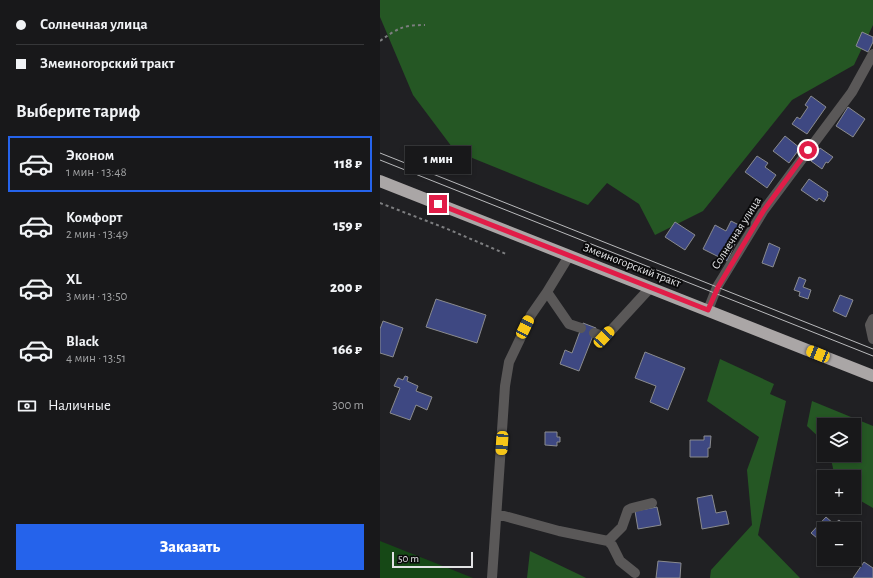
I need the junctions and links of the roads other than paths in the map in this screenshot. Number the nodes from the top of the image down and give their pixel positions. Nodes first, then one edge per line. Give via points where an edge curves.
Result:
1 (873, 54) edge
2 (380, 181) edge
3 (568, 256) junction
4 (650, 288) junction
5 (547, 292) junction
6 (708, 310) junction
7 (873, 319) edge
8 (581, 328) dead end
9 (594, 333) dead end
10 (873, 339) edge
11 (873, 376) edge
12 (652, 503) dead end
13 (497, 514) junction
14 (608, 542) junction
15 (635, 573) dead end
16 (492, 578) edge

1 - 6 street, Солнечная улица via 852,92 764,210 718,287
2 - 3 highway, Змеиногорский тракт
3 - 4 highway, Змеиногорский тракт
3 - 5 street
4 - 6 highway, Змеиногорский тракт
4 - 9 street via 604,337
5 - 8 street via 569,324
5 - 13 street via 531,315 509,362 505,386
6 - 11 highway, Змеиногорский тракт
7 - 10 street via 870,325
12 - 14 street via 628,510 622,527
13 - 14 street
13 - 16 street
14 - 15 street via 620,561

